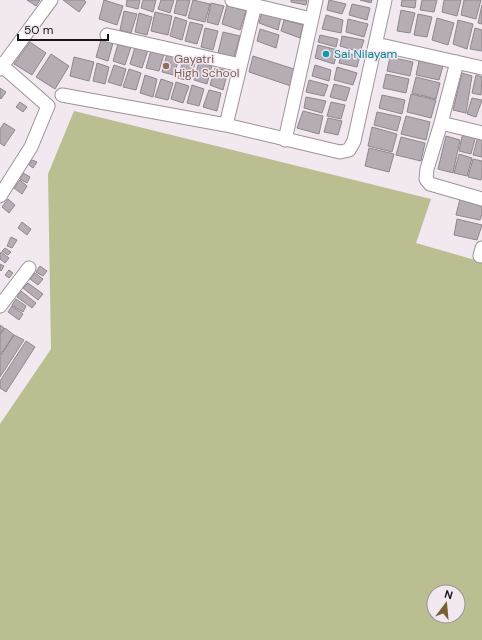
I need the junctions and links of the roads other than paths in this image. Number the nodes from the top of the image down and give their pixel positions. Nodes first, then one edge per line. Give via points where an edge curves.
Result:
1 (51, 0) edge
2 (232, 0) edge
3 (316, 0) edge
4 (385, 0) edge
5 (255, 5) junction
6 (311, 19) junction
7 (107, 35) dead end
8 (376, 44) junction
9 (457, 62) junction
10 (240, 65) junction
11 (1, 66) edge
12 (482, 68) edge
13 (62, 95) dead end
14 (441, 123) junction
15 (226, 125) junction
16 (482, 133) edge
17 (285, 140) junction
18 (0, 196) edge
19 (482, 199) edge
20 (29, 268) dead end
21 (0, 306) edge

1 - 11 street
2 - 5 street
3 - 6 street
4 - 8 street
5 - 6 street
5 - 10 street
6 - 17 street
7 - 10 street
8 - 9 street
8 - 17 street via 354,141 349,150 340,152
9 - 12 street
9 - 14 street
10 - 15 street
11 - 18 street via 48,106 32,147
13 - 15 street
14 - 16 street
14 - 19 street via 426,179 430,184
15 - 17 street
20 - 21 street

